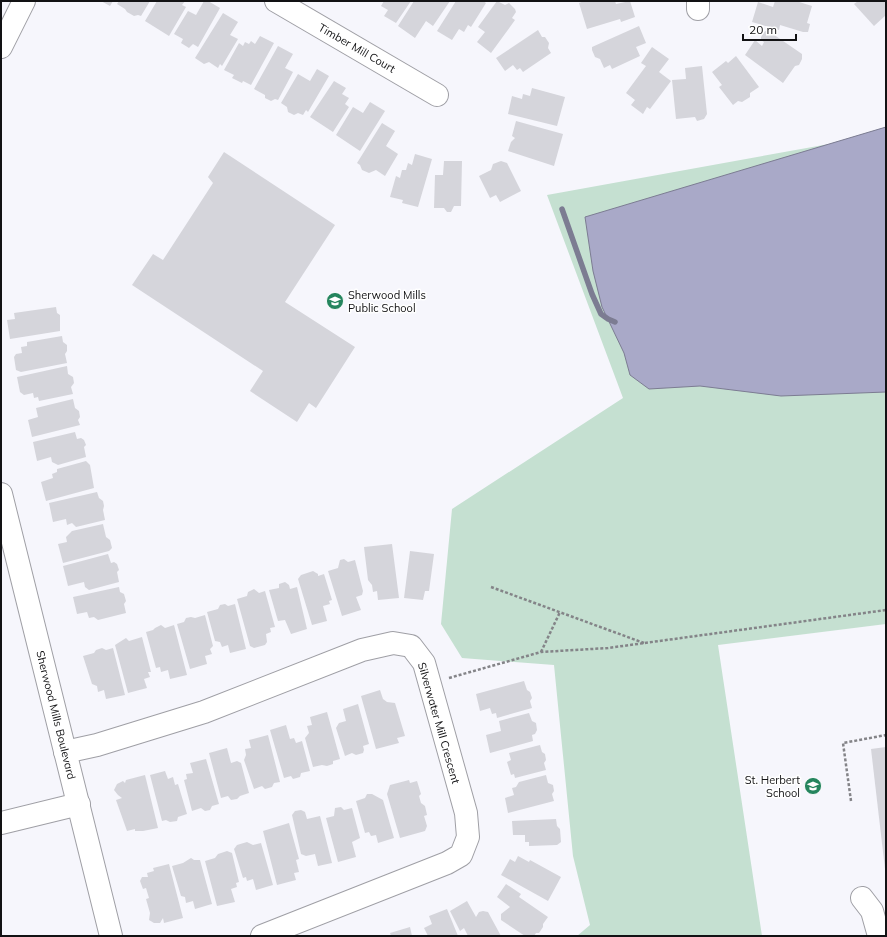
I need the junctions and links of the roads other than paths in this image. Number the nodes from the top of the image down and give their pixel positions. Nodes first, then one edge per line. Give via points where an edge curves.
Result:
1 (24, 1) edge
2 (276, 1) edge
3 (1, 47) edge
4 (437, 96) dead end
5 (1, 494) edge
6 (65, 752) junction
7 (78, 804) junction
8 (1, 823) edge
9 (862, 898) dead end
10 (111, 936) edge
11 (262, 936) edge
12 (879, 936) edge

1 - 3 street
2 - 4 street, Timber Mill Court
5 - 6 street, Sherwood Mills Boulevard
6 - 7 street, Sherwood Mills Boulevard
6 - 11 street, Silverwater Mill Crescent via 97,745 204,712 362,650 393,642 411,646 424,663 466,813 468,837 461,855 447,864
7 - 8 street
7 - 10 street, Sherwood Mills Boulevard
9 - 12 street via 872,911

